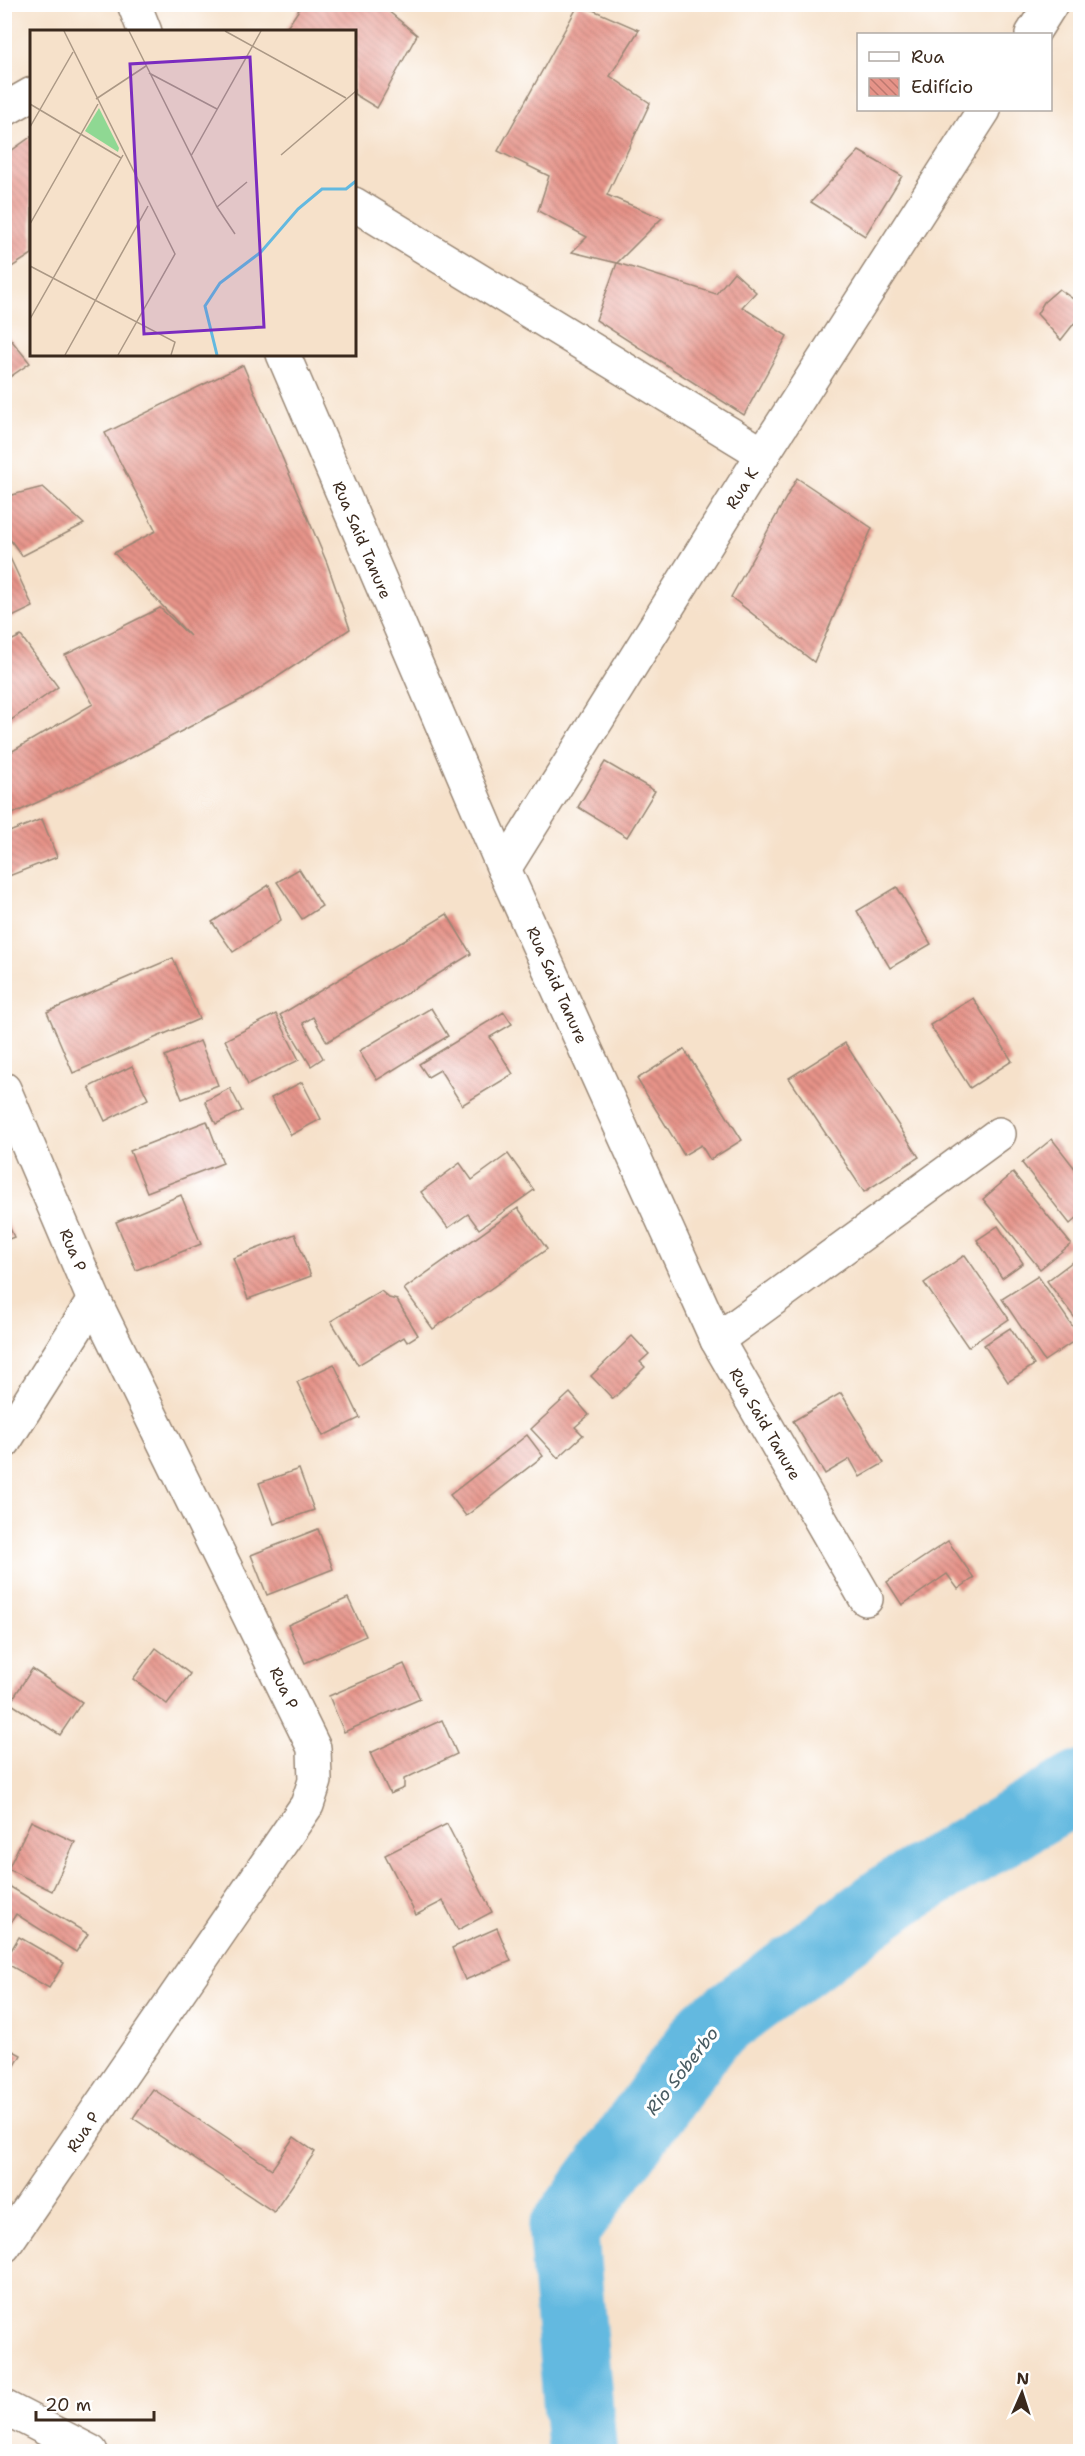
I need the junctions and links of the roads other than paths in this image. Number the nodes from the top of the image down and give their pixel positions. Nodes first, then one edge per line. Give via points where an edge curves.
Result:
1 (1051, 4) edge
2 (1033, 33) edge
3 (30, 95) edge
4 (4, 110) edge
5 (983, 111) edge
6 (356, 205) edge
7 (284, 356) edge
8 (763, 454) junction
9 (504, 869) junction
10 (4, 1089) edge
11 (999, 1134) dead end
12 (94, 1300) junction
13 (717, 1340) junction
14 (4, 1442) edge
15 (866, 1599) dead end
16 (4, 2246) edge
17 (4, 2407) edge
18 (92, 2451) edge

1 - 2 street
3 - 4 street
5 - 8 street, Rua K
6 - 8 street
7 - 9 street, Rua Said Tanure
8 - 9 street, Rua K
9 - 13 street, Rua Said Tanure
10 - 12 street, Rua P
11 - 13 street
12 - 14 street
12 - 16 street, Rua P via 314,1748 315,1781 307,1805
13 - 15 street, Rua Said Tanure
17 - 18 street

